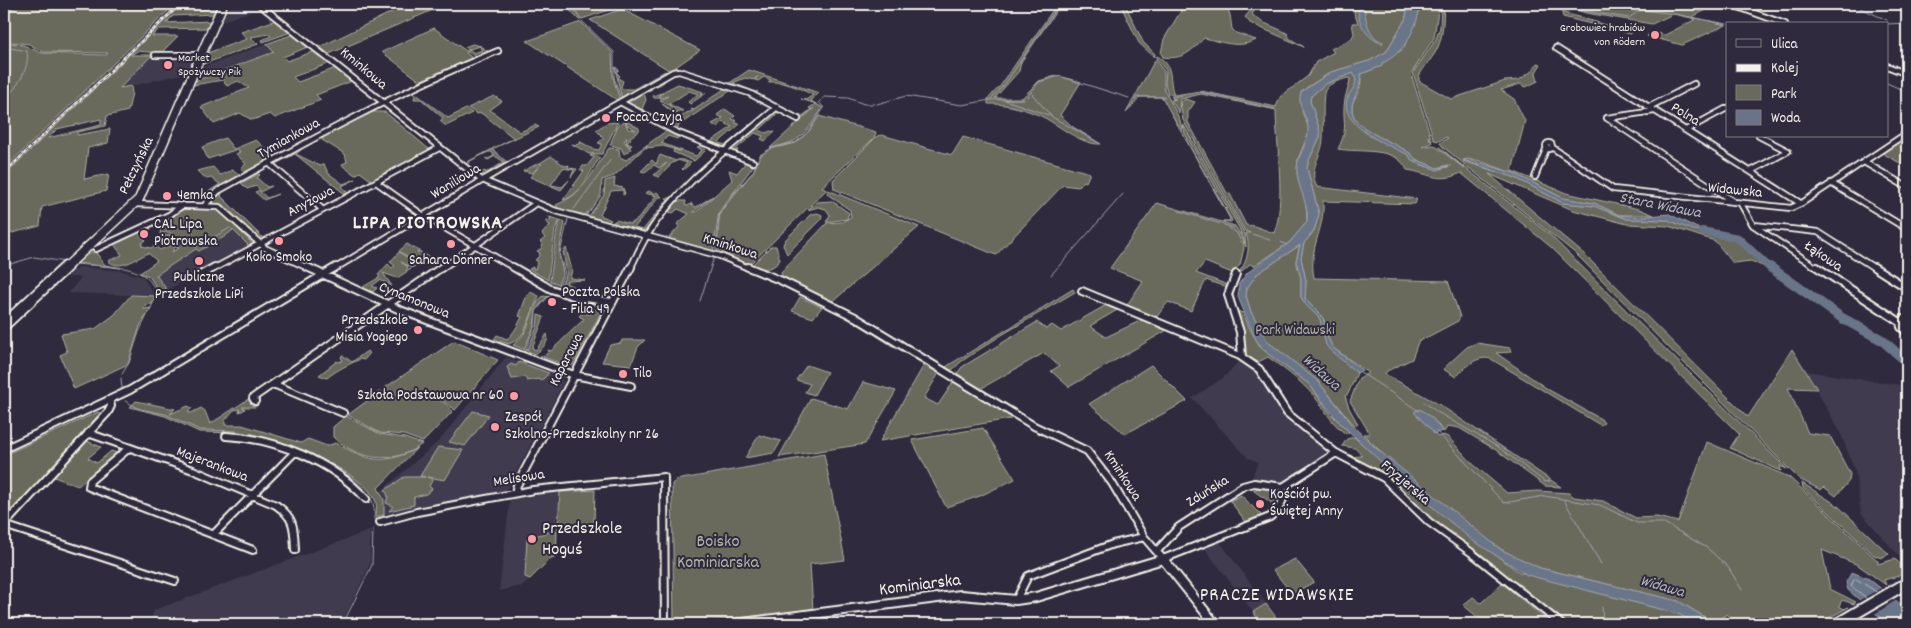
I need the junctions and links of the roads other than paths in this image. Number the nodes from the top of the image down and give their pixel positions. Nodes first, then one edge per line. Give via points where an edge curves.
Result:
1 (223, 4) edge
2 (259, 4) edge
3 (1730, 4) edge
4 (1780, 22) edge
5 (1556, 48) dead end
6 (498, 50) dead end
7 (155, 55) dead end
8 (202, 55) junction
9 (1888, 66) edge
10 (1907, 74) edge
11 (1694, 84) dead end
12 (382, 103) junction
13 (622, 103) junction
14 (778, 107) junction
15 (1652, 109) junction
16 (1726, 109) edge
17 (798, 120) dead end
18 (1686, 130) junction
19 (1907, 133) edge
20 (1763, 138) edge
21 (439, 148) junction
22 (724, 151) junction
23 (753, 162) dead end
24 (1864, 162) junction
25 (272, 165) junction
26 (1751, 172) junction
27 (1535, 177) dead end
28 (482, 180) junction
29 (376, 182) junction
30 (1831, 183) junction
31 (1907, 187) edge
32 (536, 203) junction
33 (1800, 203) junction
34 (135, 204) junction
35 (1738, 204) junction
36 (183, 205) junction
37 (205, 205) junction
38 (323, 210) junction
39 (424, 216) junction
40 (1754, 225) junction
41 (1907, 229) edge
42 (646, 236) junction
43 (260, 245) junction
44 (476, 246) junction
45 (96, 249) dead end
46 (1236, 274) dead end
47 (324, 275) junction
48 (195, 278) dead end
49 (1907, 288) edge
50 (1082, 291) dead end
51 (612, 302) junction
52 (389, 305) junction
53 (1907, 317) edge
54 (1900, 322) junction
55 (4, 325) edge
56 (1907, 333) edge
57 (1242, 356) junction
58 (574, 375) junction
59 (273, 384) junction
60 (631, 386) dead end
61 (110, 401) junction
62 (255, 401) dead end
63 (343, 413) dead end
64 (88, 433) junction
65 (226, 436) dead end
66 (129, 448) junction
67 (4, 449) edge
68 (293, 454) junction
69 (1336, 454) junction
70 (1283, 487) junction
71 (516, 493) junction
72 (253, 494) junction
73 (366, 498) dead end
74 (5, 522) edge
75 (380, 522) dead end
76 (213, 535) junction
77 (1142, 537) junction
78 (253, 550) dead end
79 (294, 550) dead end
80 (1160, 555) junction
81 (175, 581) dead end
82 (1907, 583) edge
83 (1016, 600) junction
84 (1862, 611) joint
85 (665, 624) edge
86 (735, 624) edge
87 (1215, 624) edge
88 (1561, 624) edge
89 (1837, 624) edge

1 - 8 main road, Pełczyńska
2 - 12 street, Kminkowa
3 - 4 street
5 - 15 street, Polna
6 - 12 street, Tymiankowa
7 - 8 street
8 - 34 main road, Pełczyńska
9 - 10 street
11 - 15 street
12 - 21 street, Kminkowa
12 - 25 street, Tymiankowa
13 - 14 street, Waniliowa via 673,72 737,89
13 - 22 street via 668,128
13 - 28 street, Waniliowa
14 - 17 street
14 - 22 street, Kaparowa
15 - 18 street, Polna
15 - 35 street, Łąkowa via 1606,118
16 - 18 street
18 - 26 street, Polna
19 - 24 street, Widawska
20 - 26 street via 1788,151
21 - 28 street, Kminkowa
21 - 29 street, Anyżowa
22 - 23 street
22 - 42 street, Kaparowa via 679,194
24 - 30 street, Widawska
24 - 31 street
25 - 37 street, Tymiankowa via 215,193
25 - 38 street
26 - 33 street, Polna
27 - 35 street, Widawska via 1550,148 1610,189
28 - 32 street, Kminkowa
28 - 39 street, Waniliowa
29 - 38 street, Anyżowa
29 - 39 street
30 - 33 street, Widawska
30 - 41 street
32 - 42 street, Kminkowa
32 - 44 street
33 - 35 street, Widawska via 1783,208
34 - 36 street
34 - 55 main road, Pełczyńska
35 - 40 street, Łąkowa
36 - 37 street
36 - 45 street via 169,215
37 - 43 street, Cynamonowa via 223,209
38 - 43 street, Anyżowa
39 - 44 street
39 - 47 street, Waniliowa
40 - 49 street via 1818,232
40 - 54 street, Łąkowa
42 - 51 street, Kaparowa
42 - 77 street, Kminkowa via 720,256 797,288 855,317 1034,426 1087,451 1112,483
43 - 47 street, Cynamonowa
43 - 48 street, Anyżowa
44 - 51 street via 555,291
44 - 52 street
46 - 57 street via 1228,295 1240,332
47 - 52 street, Cynamonowa
47 - 61 street, Waniliowa
50 - 57 street, Fryzjerska
51 - 58 street, Kaparowa
52 - 58 street, Cynamonowa
52 - 59 street
53 - 54 street
54 - 56 street
57 - 69 street, Fryzjerska via 1259,369 1283,408
58 - 60 street, Cynamonowa
58 - 71 street, Kaparowa via 517,485
59 - 62 street via 254,397
59 - 63 street
61 - 64 street via 110,409
61 - 67 street, Waniliowa
64 - 66 street, Majerankowa
64 - 74 street
65 - 68 street via 266,444
66 - 72 street, Majerankowa
66 - 76 street via 90,481 89,487
68 - 72 street
68 - 73 street via 337,473
69 - 70 street
69 - 88 street, Fryzjerska via 1384,478 1429,522
70 - 80 street, Zduńska via 1254,483 1243,486 1179,527
70 - 80 street via 1285,495 1279,509 1270,517
71 - 75 street, Melisowa
71 - 85 street, Melisowa via 664,477
72 - 76 street
72 - 79 street, Majerankowa via 279,506 289,515
74 - 81 street
76 - 78 street
77 - 80 street, Kminkowa
77 - 83 street via 1113,544 1028,576
80 - 83 street, Kominiarska via 1058,592
80 - 87 street
82 - 84 main road
83 - 86 street, Kominiarska via 961,595
84 - 89 main road

